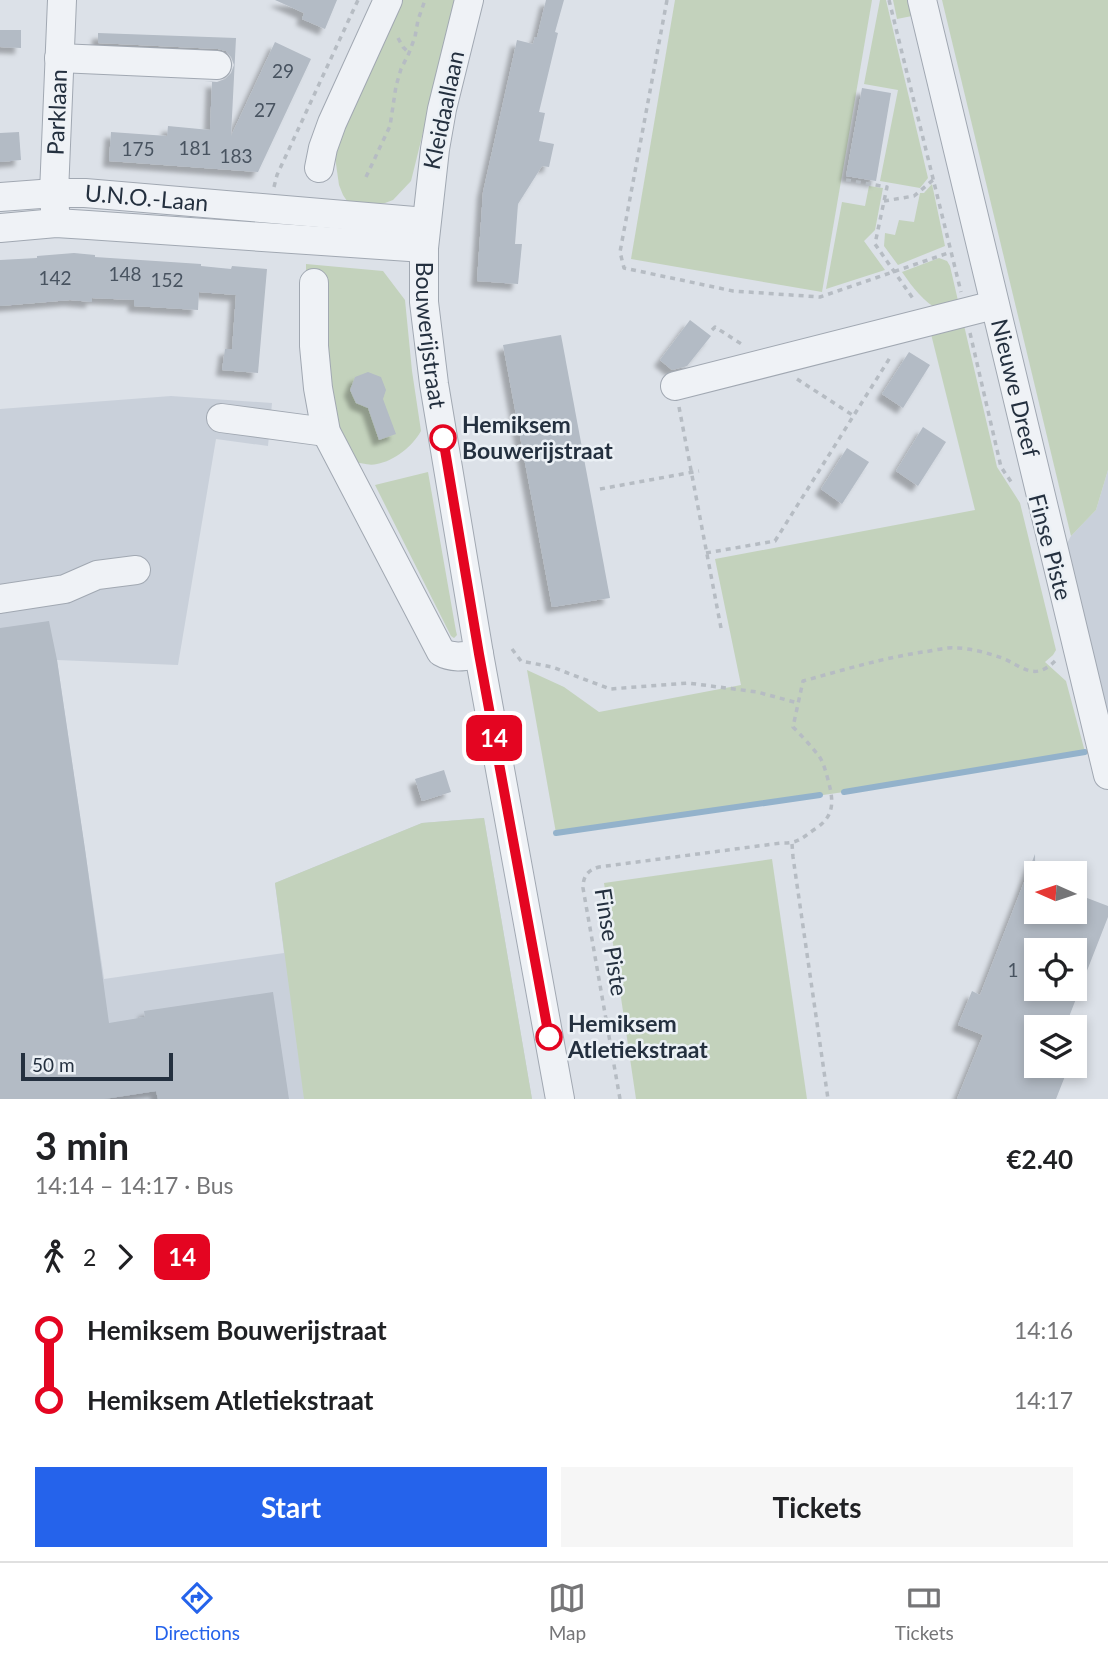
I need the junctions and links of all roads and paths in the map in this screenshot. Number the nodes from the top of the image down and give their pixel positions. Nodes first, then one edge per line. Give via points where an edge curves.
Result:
1 (62, 0) edge
2 (358, 0) edge
3 (388, 0) edge
4 (425, 0) edge
5 (469, 0) edge
6 (667, 0) edge
7 (889, 0) edge
8 (922, 0) edge
9 (59, 58) junction
10 (217, 65) dead end
11 (319, 168) dead end
12 (366, 177) dead end
13 (846, 180) dead end
14 (933, 180) junction
15 (54, 193) junction
16 (0, 197) edge
17 (884, 201) junction
18 (281, 209) junction
19 (56, 223) junction
20 (0, 228) edge
21 (425, 235) junction
22 (290, 239) junction
23 (951, 252) junction
24 (894, 271) junction
25 (314, 283) dead end
26 (994, 305) junction
27 (966, 313) junction
28 (919, 325) junction
29 (675, 386) joint
30 (220, 418) dead end
31 (326, 432) junction
32 (699, 471) dead end
33 (692, 472) junction
34 (1012, 483) dead end
35 (600, 489) dead end
36 (706, 553) junction
37 (136, 570) dead end
38 (0, 598) edge
39 (721, 628) dead end
40 (512, 649) dead end
41 (479, 654) junction
42 (1058, 656) dead end
43 (798, 704) junction
44 (1108, 775) edge
45 (792, 844) junction
46 (561, 1099) edge
47 (620, 1099) edge
48 (828, 1099) edge

1 - 9 street, Parklaan
2 - 18 path via 277,175
3 - 11 street via 332,123
4 - 12 path via 396,86 390,126
5 - 21 street, Kleidaallaan via 442,109
6 - 24 path via 620,252 624,268 733,291 820,297
7 - 14 path, Finse Piste
8 - 26 street, Nieuwe Dreef
9 - 10 street
9 - 15 street, Parklaan
13 - 17 path via 887,187
14 - 17 path via 914,195
14 - 23 path, Finse Piste
15 - 16 street, U.N.O.-Laan
15 - 18 street, U.N.O.-Laan
15 - 19 street, Parklaan
17 - 24 path via 875,244
18 - 21 street, U.N.O.-Laan
18 - 22 street
19 - 20 street, U.N.O.-Laan
19 - 22 street, U.N.O.-Laan
21 - 22 street, U.N.O.-Laan
21 - 41 street, Bouwerijstraat via 425,302 434,384
23 - 24 path
23 - 27 path, Finse Piste
24 - 28 path
25 - 31 street via 314,346
26 - 27 street
26 - 44 street, Nieuwe Dreef
27 - 28 street
27 - 34 path, Finse Piste via 1001,467
28 - 29 street
28 - 36 path via 775,541
29 - 33 path
30 - 31 street
31 - 41 street via 441,652 460,657
32 - 33 path
33 - 35 path
33 - 36 path
36 - 39 path
37 - 38 street via 97,575 65,589
40 - 43 path via 521,661 552,667 610,689 688,683 757,692
41 - 46 street, Bouwerijstraat
42 - 43 path via 1037,671 954,648 901,656 803,681
43 - 45 path, Finse Piste via 793,727 819,757 833,795 823,825
45 - 47 path, Finse Piste via 599,867 586,873 583,888
45 - 48 path

